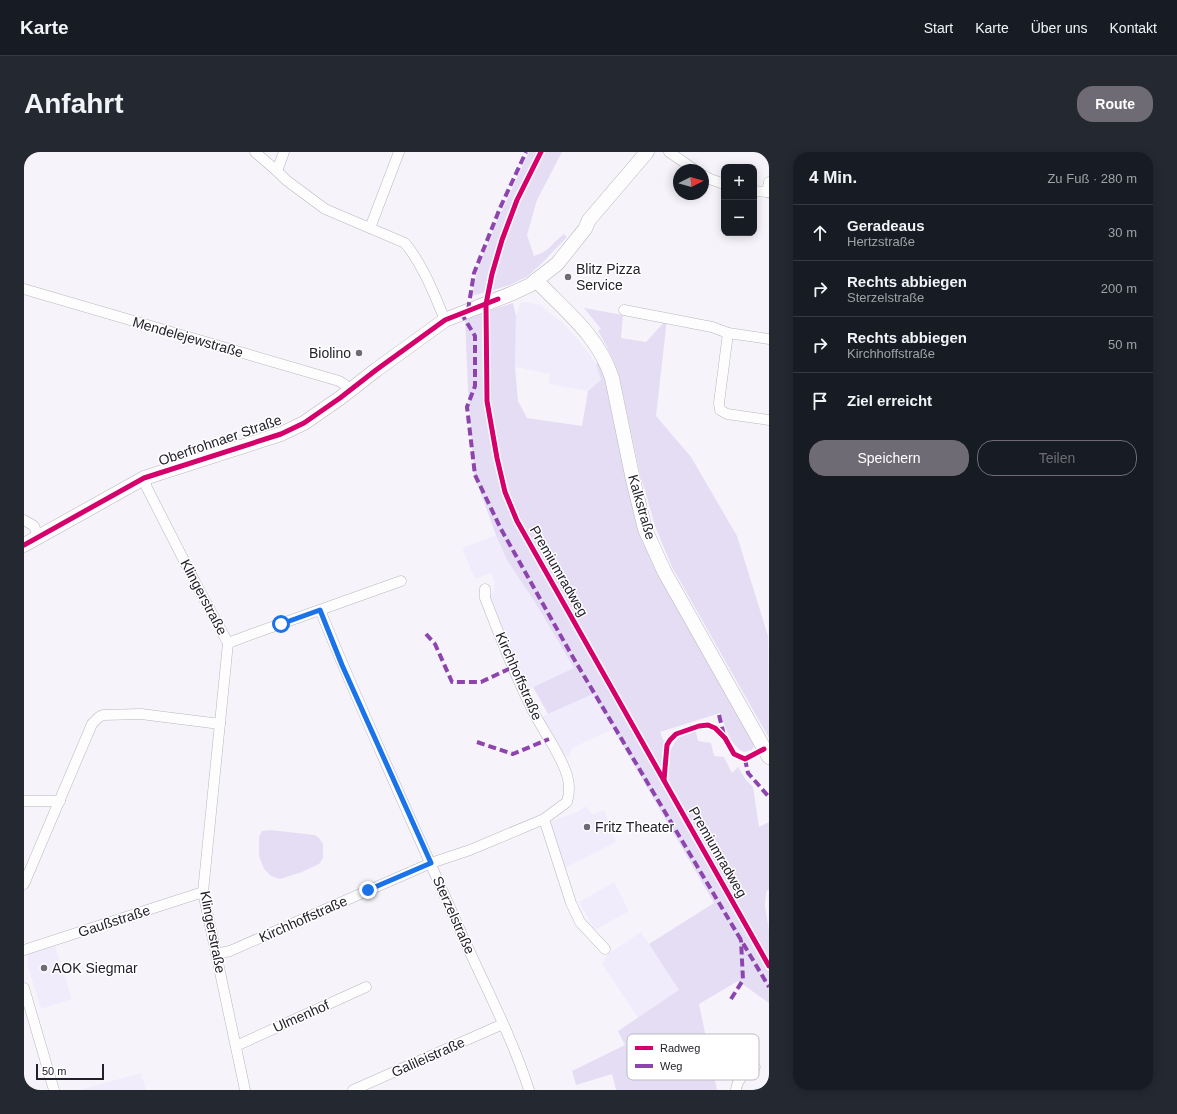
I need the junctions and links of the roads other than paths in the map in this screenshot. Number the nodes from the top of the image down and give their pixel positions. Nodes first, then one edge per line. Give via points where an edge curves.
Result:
1 (255, 152) edge
2 (284, 152) edge
3 (400, 152) edge
4 (647, 152) edge
5 (669, 152) edge
6 (686, 164) edge
7 (277, 171) junction
8 (709, 178) edge
9 (721, 183) edge
10 (768, 189) edge
11 (757, 191) edge
12 (370, 228) junction
13 (536, 280) junction
14 (24, 289) edge
15 (624, 310) dead end
16 (446, 320) junction
17 (728, 333) junction
18 (769, 339) edge
19 (350, 390) junction
20 (769, 420) edge
21 (144, 478) junction
22 (24, 520) edge
23 (38, 536) junction
24 (24, 545) edge
25 (401, 581) dead end
26 (485, 589) dead end
27 (320, 610) junction
28 (228, 643) junction
29 (220, 724) junction
30 (769, 757) edge
31 (24, 801) edge
32 (60, 801) junction
33 (544, 819) junction
34 (431, 863) junction
35 (24, 884) edge
36 (203, 892) junction
37 (605, 949) dead end
38 (24, 950) edge
39 (216, 954) junction
40 (366, 987) dead end
41 (24, 988) edge
42 (503, 1024) junction
43 (236, 1046) junction
44 (739, 1080) edge
45 (372, 1086) edge
46 (54, 1090) edge
47 (245, 1090) edge
48 (353, 1090) edge
49 (528, 1090) edge
50 (736, 1090) edge

1 - 7 street
2 - 7 street
3 - 12 street
4 - 13 main road, Oberfrohnaer Straße via 589,220 585,229 557,264
5 - 6 street
7 - 12 street via 325,209
8 - 9 street
10 - 11 street
12 - 16 street via 405,243 428,280
13 - 16 main road, Oberfrohnaer Straße via 513,293
13 - 30 main road, Kalkstraße via 582,327 598,347 608,366 645,529 664,571
14 - 19 street, Mendelejewstraße via 339,381
15 - 17 street via 712,327
16 - 19 main road, Oberfrohnaer Straße
17 - 18 street
17 - 20 street via 718,403 720,410 727,414
19 - 21 main road, Oberfrohnaer Straße via 304,423 281,434
21 - 23 main road, Oberfrohnaer Straße
21 - 28 street, Klingerstraße via 192,578
22 - 23 street via 34,526
23 - 24 main road, Oberfrohnaer Straße
25 - 27 street
26 - 33 street, Kirchhoffstraße via 485,598 530,706 567,775 570,791 567,802
27 - 28 street
27 - 34 street, Sterzelstraße
28 - 29 street, Klingerstraße
29 - 32 street via 141,714 103,715 92,724
29 - 36 street, Klingerstraße
31 - 32 street
32 - 35 street
33 - 34 street, Kirchhoffstraße via 470,850
33 - 37 street via 580,922
34 - 39 street, Kirchhoffstraße via 230,951
34 - 42 street, Sterzelstraße
36 - 38 street, Gaußstraße
36 - 39 street, Klingerstraße
39 - 43 street, Klingerstraße
40 - 43 street, Ulmenhof
41 - 46 street
42 - 45 street, Galileistraße
42 - 49 street, Sterzelstraße
43 - 47 street, Klingerstraße
44 - 50 street
45 - 48 street, Galileistraße

